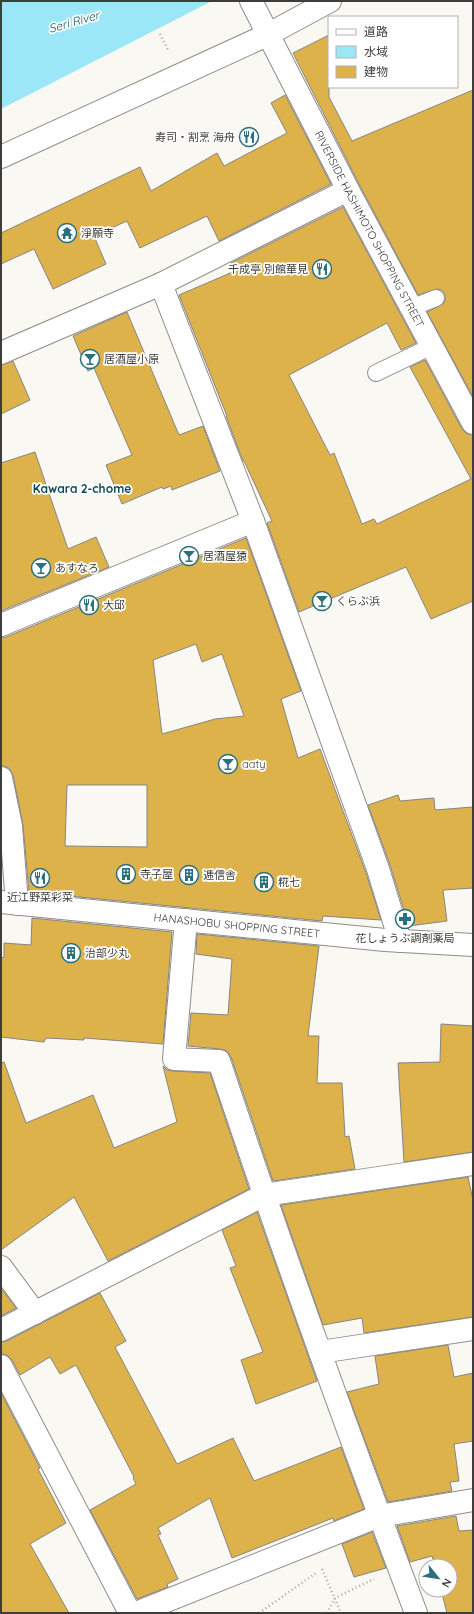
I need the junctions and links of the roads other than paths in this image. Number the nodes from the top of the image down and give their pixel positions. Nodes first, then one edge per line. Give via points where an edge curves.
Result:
1 (330, 1) edge
2 (253, 4) edge
3 (267, 35) junction
4 (1, 157) edge
5 (348, 190) junction
6 (161, 284) junction
7 (436, 298) dead end
8 (411, 308) junction
9 (432, 346) junction
10 (1, 353) edge
11 (376, 373) dead end
12 (473, 423) edge
13 (253, 521) junction
14 (1, 625) edge
15 (1, 778) edge
16 (9, 903) edge
17 (186, 920) junction
18 (389, 945) junction
19 (473, 945) edge
20 (473, 1164) edge
21 (264, 1195) junction
22 (1, 1267) edge
23 (34, 1313) junction
24 (473, 1329) edge
25 (1, 1330) edge
26 (320, 1352) junction
27 (1, 1366) edge
28 (473, 1500) edge
29 (379, 1516) junction
30 (130, 1613) edge
31 (136, 1613) edge
32 (416, 1613) edge

1 - 3 street
2 - 3 street, RIVERSIDE HASHIMOTO SHOPPING STREET
3 - 4 street
3 - 5 street, RIVERSIDE HASHIMOTO SHOPPING STREET
5 - 6 street
5 - 8 street, RIVERSIDE HASHIMOTO SHOPPING STREET
6 - 10 street
6 - 13 street via 198,391 235,486
7 - 8 lane
8 - 9 street, RIVERSIDE HASHIMOTO SHOPPING STREET
9 - 11 lane
9 - 12 street, RIVERSIDE HASHIMOTO SHOPPING STREET
13 - 14 street
13 - 18 street via 378,869
15 - 16 street via 11,826
16 - 17 street, HANASHOBU SHOPPING STREET
17 - 18 street, HANASHOBU SHOPPING STREET via 335,942
17 - 21 street via 174,1059 219,1061
18 - 19 street, HANASHOBU SHOPPING STREET
20 - 21 street via 386,1173
21 - 23 street
21 - 26 street
22 - 23 street
23 - 25 street
24 - 26 street
26 - 29 street
27 - 30 street
28 - 29 street
29 - 31 street
29 - 32 street

